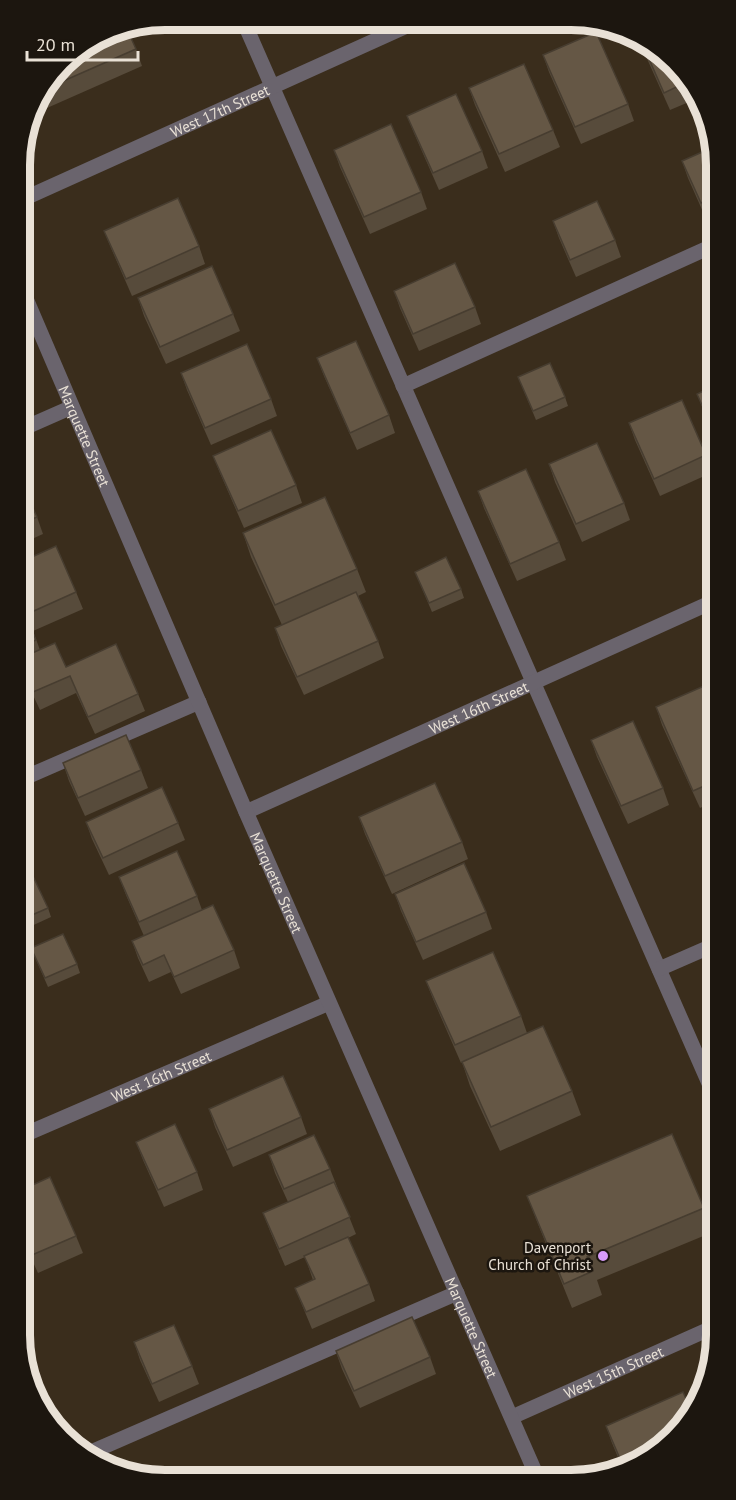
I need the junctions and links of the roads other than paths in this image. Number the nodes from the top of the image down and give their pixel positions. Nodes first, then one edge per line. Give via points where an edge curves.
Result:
1 (247, 30) edge
2 (398, 30) edge
3 (272, 87) junction
4 (30, 196) edge
5 (706, 249) edge
6 (30, 308) edge
7 (403, 386) junction
8 (72, 407) junction
9 (30, 425) edge
10 (706, 605) edge
11 (533, 683) junction
12 (199, 702) junction
13 (30, 775) edge
14 (246, 812) junction
15 (706, 948) edge
16 (659, 969) junction
17 (329, 1003) junction
18 (706, 1076) edge
19 (30, 1132) edge
20 (457, 1293) junction
21 (706, 1330) edge
22 (512, 1417) junction
23 (96, 1451) edge
24 (535, 1470) edge

1 - 3 street
2 - 3 street, West 17th Street
3 - 4 street, West 17th Street
3 - 7 street
5 - 7 street
6 - 8 street, Marquette Street
7 - 11 street
8 - 9 street
8 - 12 street, Marquette Street
10 - 11 street, West 16th Street
11 - 14 street, West 16th Street
11 - 16 street
12 - 13 street
12 - 14 street, Marquette Street
14 - 17 street, Marquette Street
15 - 16 street
16 - 18 street
17 - 19 street, West 16th Street
17 - 20 street, Marquette Street
20 - 22 street, Marquette Street
20 - 23 street
21 - 22 street, West 15th Street
22 - 24 street, Marquette Street

